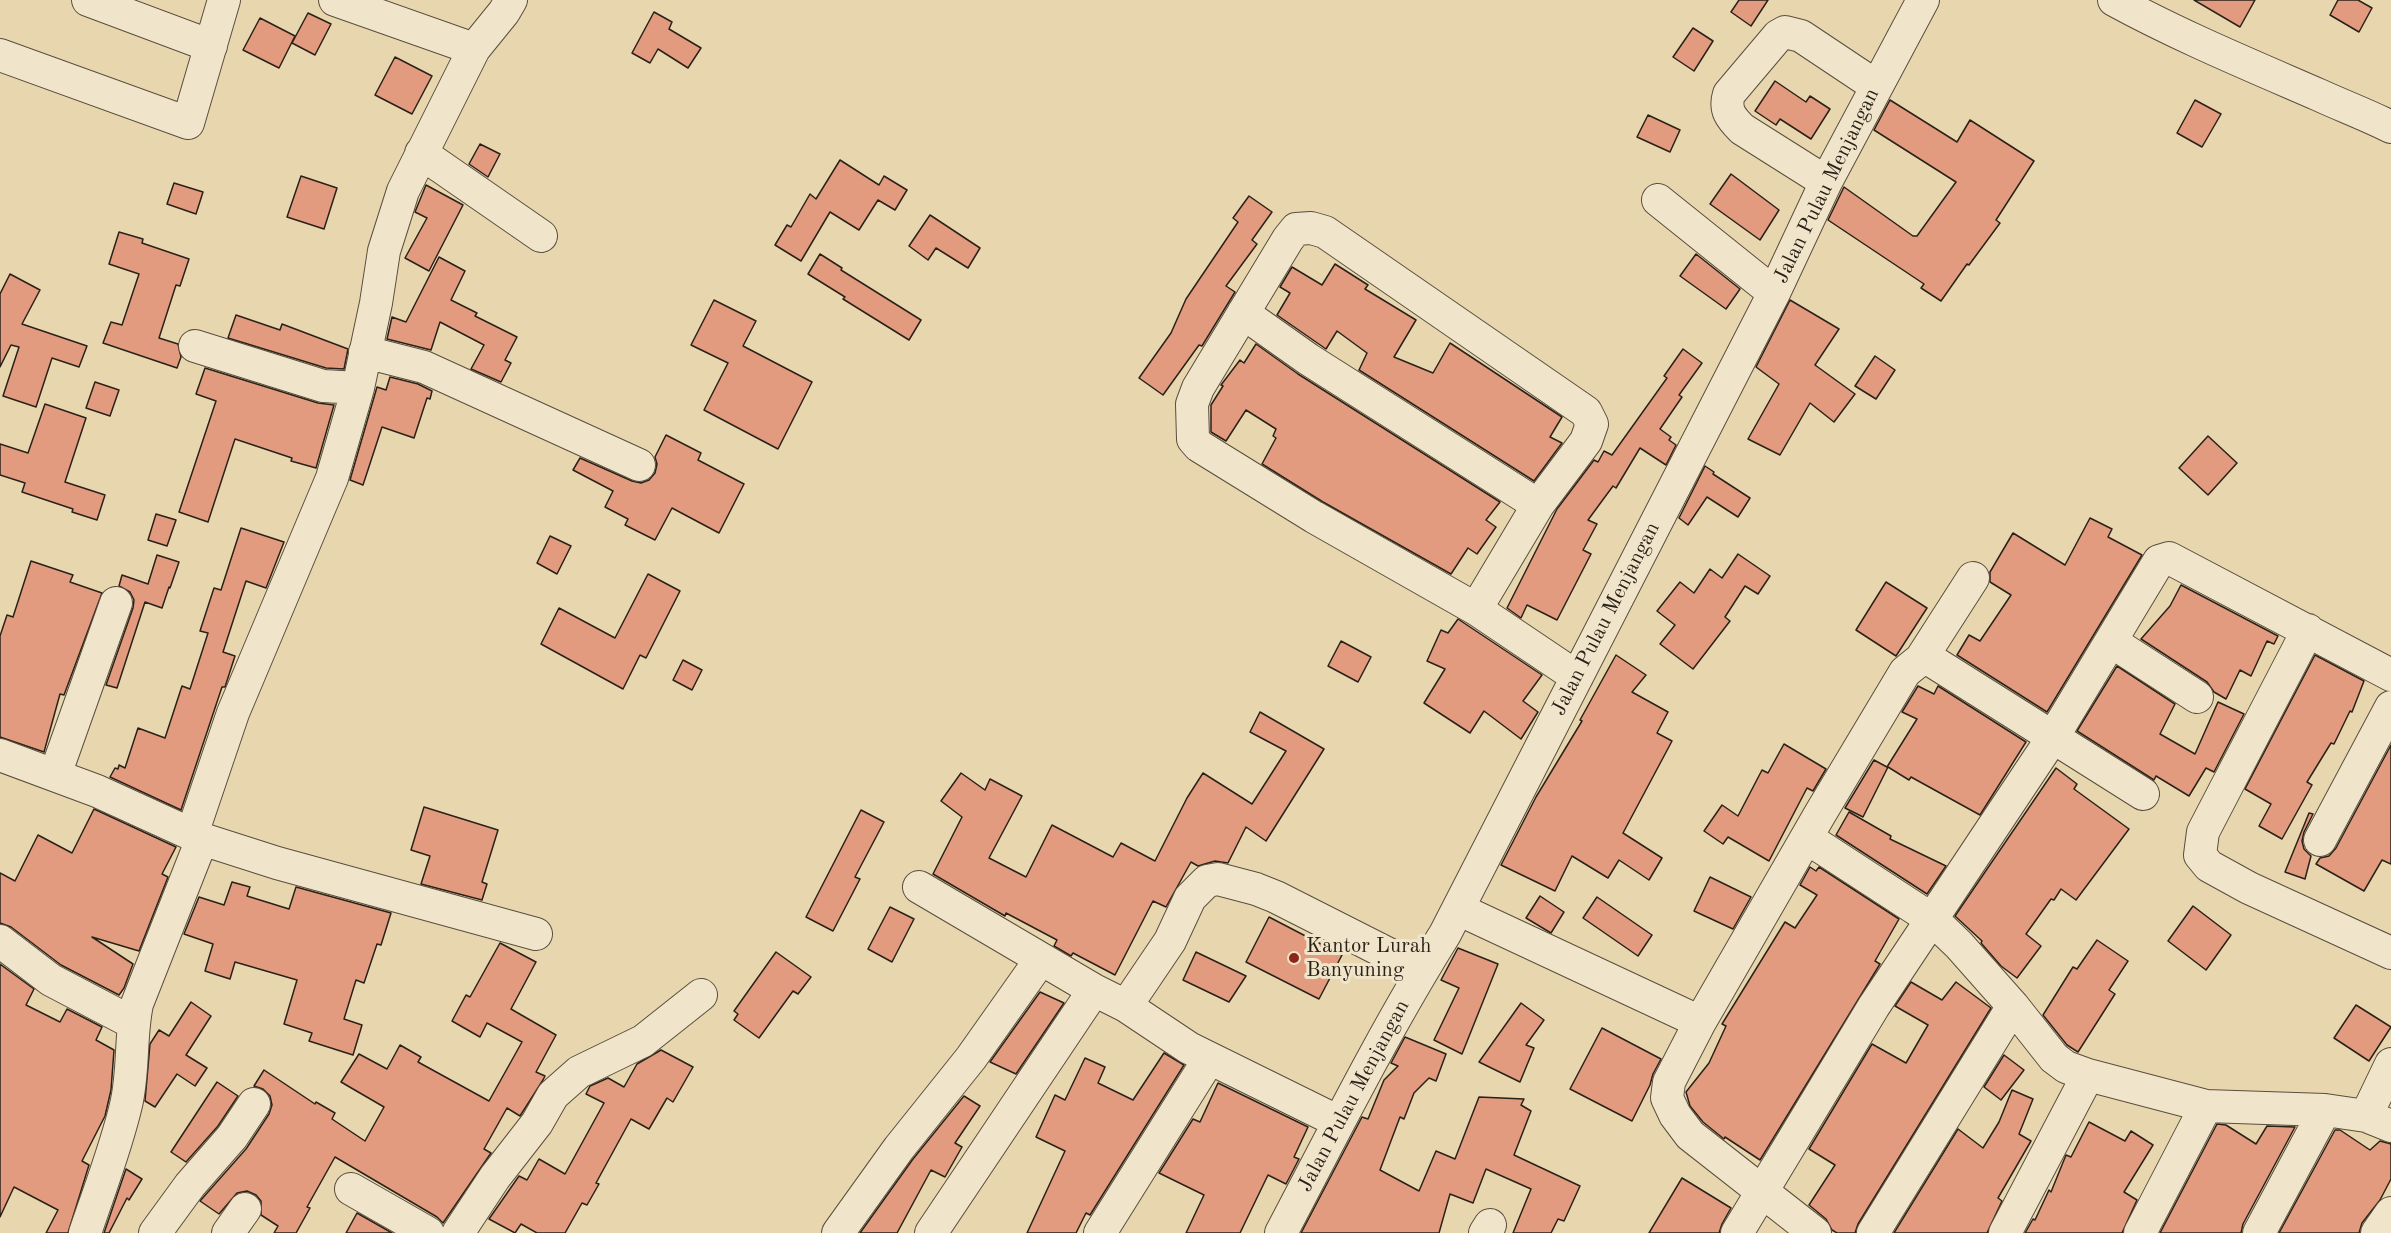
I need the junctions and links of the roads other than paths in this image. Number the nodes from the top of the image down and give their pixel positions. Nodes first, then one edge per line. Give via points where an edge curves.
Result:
1 (88, 0) edge
2 (224, 0) edge
3 (335, 0) edge
4 (511, 0) edge
5 (1923, 0) edge
6 (2114, 0) edge
7 (211, 46) junction
8 (474, 50) junction
9 (0, 55) edge
10 (1876, 86) junction
11 (2391, 127) edge
12 (421, 153) junction
13 (1826, 182) junction
14 (1658, 200) dead end
15 (541, 236) dead end
16 (1774, 293) junction
17 (1243, 313) junction
18 (195, 346) dead end
19 (364, 352) junction
20 (358, 387) junction
21 (639, 465) dead end
22 (1538, 505) junction
23 (1973, 578) dead end
24 (116, 603) dead end
25 (1476, 609) junction
26 (2308, 630) junction
27 (2112, 642) junction
28 (1920, 659) junction
29 (2391, 675) edge
30 (1577, 677) junction
31 (2197, 697) dead end
32 (2391, 707) edge
33 (2053, 737) junction
34 (0, 754) edge
35 (55, 775) junction
36 (2143, 794) dead end
37 (197, 836) junction
38 (1807, 838) junction
39 (2320, 840) dead end
40 (919, 887) dead end
41 (1458, 909) junction
42 (1933, 920) junction
43 (536, 934) dead end
44 (0, 941) edge
45 (2391, 953) edge
46 (1041, 959) junction
47 (1422, 971) junction
48 (1094, 990) junction
49 (701, 995) dead end
50 (1126, 1006) junction
51 (2013, 1006) junction
52 (1700, 1022) junction
53 (133, 1023) junction
54 (1209, 1059) junction
55 (2391, 1064) edge
56 (2088, 1075) junction
57 (254, 1104) dead end
58 (2206, 1106) junction
59 (2325, 1110) junction
60 (2379, 1121) edge
61 (1339, 1122) junction
62 (351, 1189) dead end
63 (1762, 1191) junction
64 (2391, 1213) edge
65 (86, 1233) edge
66 (155, 1233) edge
67 (428, 1233) edge
68 (458, 1233) edge
69 (838, 1233) edge
70 (931, 1233) edge
71 (1100, 1233) edge
72 (1281, 1233) edge
73 (1737, 1233) edge
74 (1815, 1233) edge
75 (1873, 1233) edge
76 (2005, 1233) edge
77 (2140, 1233) edge
78 (2259, 1233) edge
79 (2377, 1233) edge

1 - 7 street
2 - 7 street
3 - 8 street
4 - 8 street
5 - 10 street, Jalan Pulau Menjangan
6 - 11 street via 2164,27
7 - 9 street via 188,123
8 - 12 street
10 - 13 street, Jalan Pulau Menjangan
10 - 13 street via 1801,36 1785,32 1729,94 1728,112 1737,124
12 - 15 street
12 - 19 street via 403,191 384,251
13 - 16 street, Jalan Pulau Menjangan
14 - 16 street
16 - 30 street, Jalan Pulau Menjangan
17 - 22 street via 1308,359
17 - 22 street via 1296,229 1325,232 1586,412 1592,424 1586,441
17 - 25 street via 1192,404 1193,439 1198,446 1314,518
18 - 20 street via 324,386
19 - 20 street
19 - 21 street via 424,367
20 - 37 street via 332,478 233,713
22 - 25 street
23 - 28 street
24 - 35 street
25 - 30 street
26 - 27 street via 2163,558 2154,567
26 - 29 street
26 - 45 street via 2203,832 2200,855 2209,866 2249,888
27 - 31 street
27 - 33 street
28 - 33 street via 1932,661
28 - 38 street via 1905,672
30 - 41 street, Jalan Pulau Menjangan
32 - 39 street
33 - 36 street
33 - 42 street
34 - 35 street
35 - 37 street
37 - 43 street via 277,863
37 - 53 street
38 - 42 street
38 - 52 street
40 - 46 street
41 - 47 street, Jalan Pulau Menjangan
41 - 52 street
42 - 51 street
42 - 63 street via 1874,1006
44 - 53 street via 51,980
46 - 48 street
46 - 69 street
47 - 50 street via 1276,897 1218,879 1207,881 1190,898 1170,941
47 - 61 street, Jalan Pulau Menjangan
48 - 50 street
48 - 70 street
49 - 68 street via 643,1041 579,1072 554,1095
50 - 54 street
51 - 56 street via 2054,1058
51 - 75 street
52 - 63 street via 1669,1082 1667,1098 1690,1135
53 - 65 street via 126,1105
54 - 61 street
54 - 71 street
55 - 60 street
56 - 58 street
56 - 76 street
57 - 66 street
58 - 59 street
58 - 77 street
59 - 60 street
59 - 78 street
61 - 72 street, Jalan Pulau Menjangan
62 - 67 street
63 - 73 street
63 - 74 street
64 - 79 street

